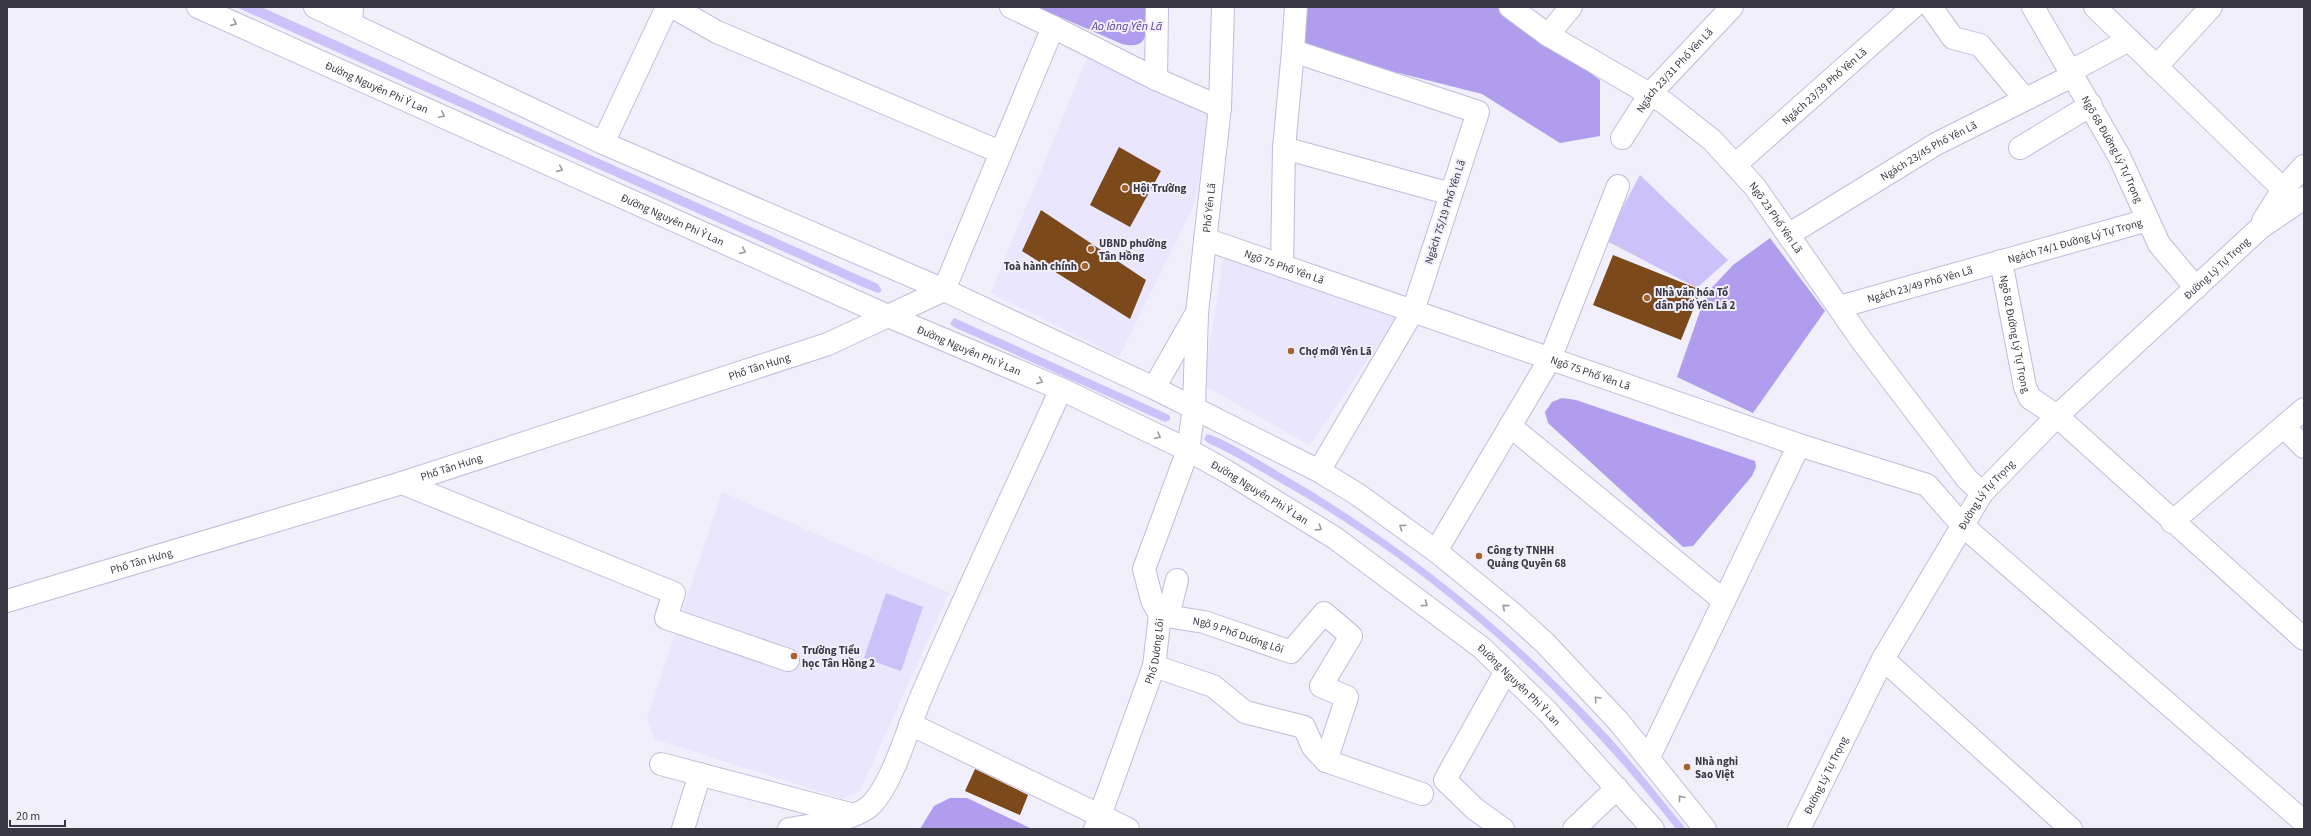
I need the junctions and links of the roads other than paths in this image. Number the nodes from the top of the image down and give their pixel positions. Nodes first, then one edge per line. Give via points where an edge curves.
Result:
1 (198, 7) edge
2 (315, 7) edge
3 (668, 7) edge
4 (673, 7) edge
5 (1011, 7) edge
6 (1157, 7) edge
7 (1223, 7) edge
8 (1296, 7) edge
9 (1510, 7) edge
10 (1571, 7) edge
11 (1732, 7) edge
12 (1913, 7) edge
13 (1931, 7) edge
14 (2033, 7) edge
15 (2096, 7) edge
16 (2211, 7) edge
17 (351, 15) edge
18 (1053, 27) junction
19 (1548, 34) junction
20 (2129, 40) junction
21 (1292, 52) junction
22 (2156, 67) junction
23 (2073, 73) junction
24 (1156, 79) junction
25 (1650, 94) junction
26 (2025, 99) junction
27 (2091, 105) junction
28 (1220, 107) junction
29 (1622, 138) dead end
30 (603, 143) junction
31 (1284, 148) junction
32 (2020, 148) dead end
33 (1000, 152) junction
34 (1735, 165) junction
35 (2304, 166) edge
36 (1618, 186) dead end
37 (2283, 189) junction
38 (1451, 194) junction
39 (2304, 198) edge
40 (2148, 220) junction
41 (2260, 228) junction
42 (1788, 235) junction
43 (1205, 239) junction
44 (2001, 261) junction
45 (1282, 266) junction
46 (2196, 288) junction
47 (944, 290) junction
48 (1839, 307) junction
49 (1413, 312) junction
50 (1197, 313) junction
51 (888, 316) junction
52 (1550, 359) junction
53 (1154, 388) junction
54 (1061, 390) junction
55 (1194, 408) junction
56 (2304, 409) edge
57 (2057, 416) junction
58 (1510, 426) junction
59 (2284, 427) junction
60 (1799, 445) junction
61 (2304, 447) edge
62 (1188, 450) junction
63 (1319, 471) junction
64 (402, 484) junction
65 (1982, 493) junction
66 (2172, 522) junction
67 (1962, 525) junction
68 (1436, 551) junction
69 (1178, 580) dead end
70 (7, 601) edge
71 (1724, 601) junction
72 (1164, 616) junction
73 (2300, 627) edge
74 (1882, 659) junction
75 (788, 660) dead end
76 (1154, 666) junction
77 (1506, 671) junction
78 (910, 724) junction
79 (1649, 757) junction
80 (1326, 761) junction
81 (661, 764) dead end
82 (700, 774) junction
83 (1617, 788) junction
84 (1422, 794) dead end
85 (853, 815) junction
86 (1098, 822) edge
87 (2304, 822) edge
88 (683, 829) edge
89 (789, 829) edge
90 (1128, 829) edge
91 (1503, 829) edge
92 (1574, 829) edge
93 (1653, 829) edge
94 (1705, 829) edge
95 (1799, 829) edge
96 (2071, 829) edge

1 -> 51 street, Đường Nguyên Phi Ỷ Lan
2 - 17 street
3 - 30 street
4 - 33 street via 717,32
5 - 18 street
6 - 24 street
7 - 28 street, Phố Yên Lã
8 - 21 street
9 - 19 street, Ngõ 23 Phố Yên Lã
10 - 19 street
11 - 25 street, Ngách 23/31 Phố Yên Lã
12 - 34 street, Ngách 23/39 Phố Yên Lã
13 - 26 street via 1953,38 1980,45
14 - 23 street, Ngõ 68 Đường Lý Tự Trọng
15 - 20 street
16 - 22 street
17 - 30 street
18 - 24 street
18 - 33 street
19 - 25 street, Ngõ 23 Phố Yên Lã
20 - 22 street
20 - 23 street, Ngách 23/45 Phố Yên Lã
21 - 31 street
21 - 38 street, Ngách 75/19 Phố Yên Lã via 1478,112
22 - 37 street
23 - 26 street, Ngách 23/45 Phố Yên Lã
23 - 27 street, Ngõ 68 Đường Lý Tự Trọng
24 - 28 street
25 - 29 street, Ngách 23/31 Phố Yên Lã
25 - 34 street, Ngõ 23 Phố Yên Lã via 1712,140
26 - 42 street, Ngách 23/45 Phố Yên Lã via 1936,144
27 - 32 street
27 - 40 street, Ngõ 68 Đường Lý Tự Trọng via 2119,156
28 - 43 street, Phố Yên Lã
30 - 47 street
31 - 38 street
31 - 45 street
33 - 47 street
34 - 42 street, Ngõ 23 Phố Yên Lã via 1755,187
35 - 37 street, Đường Lý Tự Trọng
36 - 52 street
37 - 41 street, Đường Lý Tự Trọng
38 - 49 street, Ngách 75/19 Phố Yên Lã
39 - 41 street, Đường Lý Tự Trọng
40 - 44 street, Ngách 74/1 Đường Lý Tự Trọng
40 - 46 street, Ngõ 68 Đường Lý Tự Trọng via 2159,244
41 - 46 street, Đường Lý Tự Trọng
42 - 48 street, Ngõ 23 Phố Yên Lã
43 - 45 street, Ngõ 75 Phố Yên Lã
43 - 50 street, Phố Yên Lã
44 - 48 street, Ngách 23/49 Phố Yên Lã
44 - 57 street, Ngõ 82 Đường Lý Tự Trọng via 2025,387 2030,398
45 - 49 street, Ngõ 75 Phố Yên Lã
46 - 57 street, Đường Lý Tự Trọng
47 - 51 street, Phố Tân Hưng
47 - 53 street
48 - 65 street, Ngõ 23 Phố Yên Lã via 1967,479
49 - 52 street, Ngõ 75 Phố Yên Lã
49 - 63 street, Ngách 75/19 Phố Yên Lã
50 - 53 street
50 - 55 street, Phố Yên Lã
51 -> 54 street, Đường Nguyên Phi Ỷ Lan
51 - 64 street, Phố Tân Hưng via 828,344
52 - 58 street
52 - 60 street, Ngõ 75 Phố Yên Lã
53 - 55 street
54 -> 62 street, Đường Nguyên Phi Ỷ Lan
54 - 78 street
55 - 62 street, Phố Dương Lôi
55 - 63 street
56 - 59 street
57 - 65 street, Đường Lý Tự Trọng
57 - 66 street, Ngõ 82 Đường Lý Tự Trọng
58 - 68 street
58 - 71 street
59 - 61 street
59 - 66 street
60 - 67 street, Ngõ 75 Phố Yên Lã via 1927,485
60 - 71 street
62 - 72 street, Phố Dương Lôi via 1144,569 1152,600
62 -> 77 street, Đường Nguyên Phi Ỷ Lan via 1335,538 1482,648
68 -> 63 street via 1357,494
64 - 70 street, Phố Tân Hưng
64 - 75 street via 674,593 666,618
65 - 67 street, Đường Lý Tự Trọng
66 - 73 street, Ngõ 82 Đường Lý Tự Trọng
67 - 74 street, Đường Lý Tự Trọng
67 - 87 street, Ngõ 75 Phố Yên Lã
79 -> 68 street via 1545,644 1512,613
69 - 72 street
71 - 79 street
72 - 76 street, Phố Dương Lôi
72 - 80 street, Ngõ 9 Phố Dương Lôi via 1204,622 1291,652 1324,613 1351,636 1321,686 1347,697
74 - 95 street, Đường Lý Tự Trọng
74 - 96 street
76 - 80 street via 1213,686 1246,712 1304,727 1313,747
76 - 86 street, Phố Dương Lôi
77 - 83 street, Đường Nguyên Phi Ỷ Lan via 1547,711
77 - 91 street via 1445,780 1475,809
78 - 85 street via 887,784 872,804
78 - 86 street
94 -> 79 street
80 - 84 street
81 - 82 street
82 - 85 street
82 - 88 street
83 - 92 street
83 - 93 street, Đường Nguyên Phi Ỷ Lan
85 - 89 street
86 - 90 street

